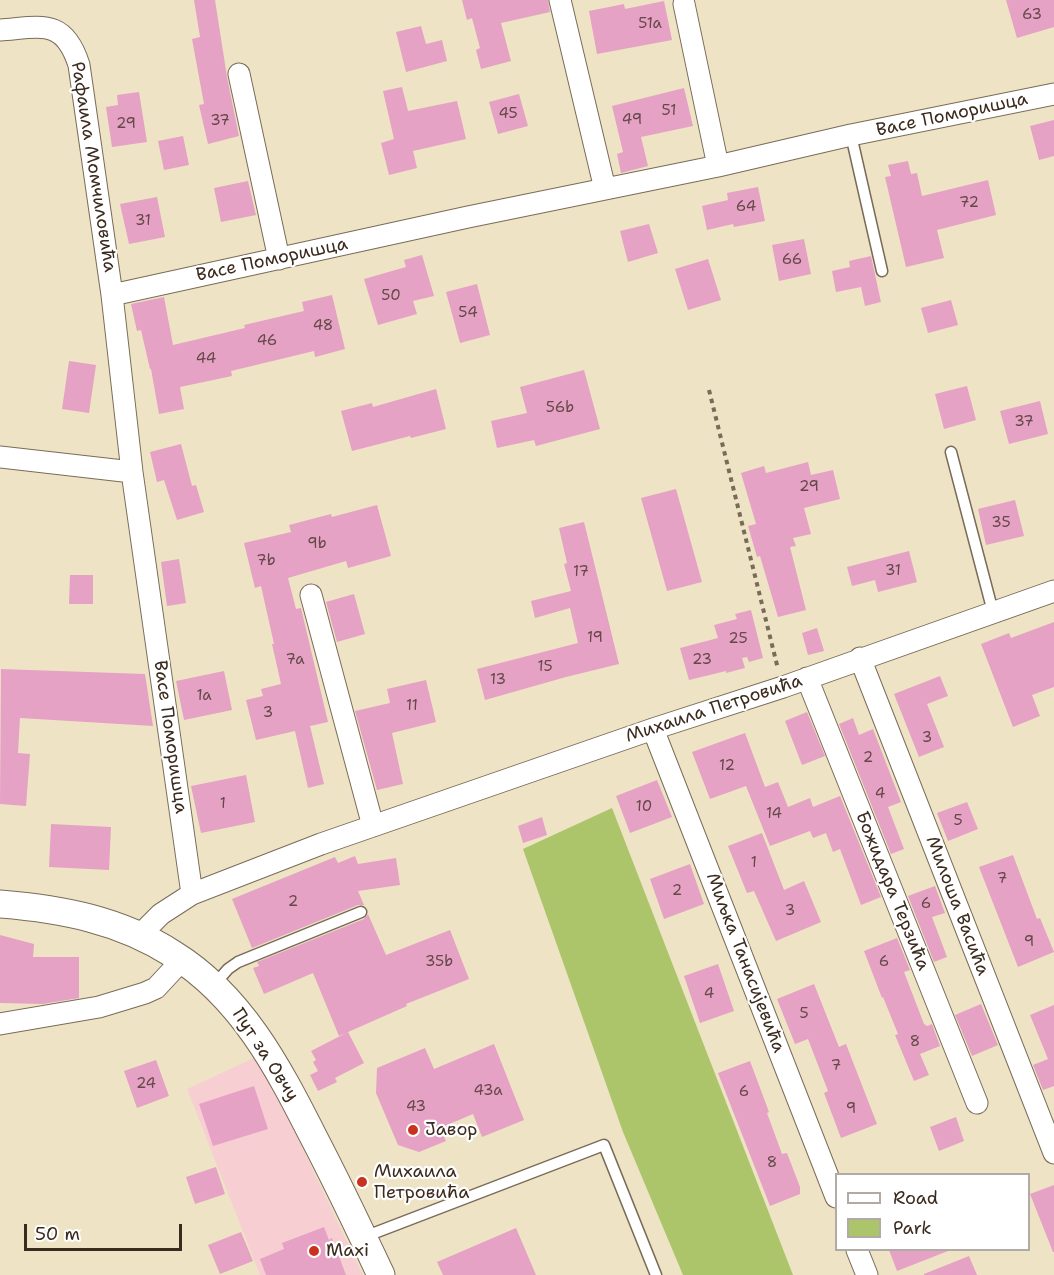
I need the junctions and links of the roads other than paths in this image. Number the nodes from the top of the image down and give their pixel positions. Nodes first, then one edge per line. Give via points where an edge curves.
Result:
1 (560, 0) edge
2 (684, 4) dead end
3 (0, 30) edge
4 (239, 74) dead end
5 (1054, 94) edge
6 (850, 135) junction
7 (718, 166) junction
8 (605, 189) junction
9 (279, 259) junction
10 (882, 272) dead end
11 (112, 295) junction
12 (951, 452) dead end
13 (0, 457) edge
14 (132, 472) junction
15 (1054, 591) edge
16 (311, 595) dead end
17 (993, 612) junction
18 (860, 658) junction
19 (807, 678) junction
20 (652, 729) junction
21 (373, 826) junction
22 (192, 894) junction
23 (0, 904) edge
24 (361, 912) dead end
25 (139, 936) junction
26 (182, 960) junction
27 (214, 985) junction
28 (0, 1024) edge
29 (977, 1103) dead end
30 (1054, 1153) edge
31 (835, 1192) edge
32 (363, 1237) junction
33 (857, 1251) edge
34 (381, 1275) edge
35 (656, 1275) edge
36 (867, 1275) edge

1 - 8 street
2 - 7 street
3 - 11 street, Рафаила Момчиловића via 55,30 67,38 74,51
4 - 9 street
5 - 6 street, Васе Поморишца
6 - 7 street, Васе Поморишца
6 - 10 lane, Васе Поморишца
7 - 8 street, Васе Поморишца
8 - 9 street, Васе Поморишца
9 - 11 street, Васе Поморишца
11 - 14 street, Васе Поморишца
12 - 17 lane
13 - 14 street
14 - 22 street, Васе Поморишца
15 - 17 street, Михаила Петровића
16 - 21 street
17 - 18 street, Михаила Петровића
18 - 19 street, Михаила Петровића
18 - 30 street, Милоша Васића
19 - 20 street, Михаила Петровића
19 - 29 street, Божидара Терзића
20 - 21 street, Михаила Петровића
20 - 31 street, Миљка Танасијевића
21 - 22 street, Михаила Петровића
22 - 25 street, Михаила Петровића via 160,914
23 - 25 street, Пут за Овчу via 75,913
24 - 27 lane via 238,962
25 - 26 street, Пут за Овчу
26 - 27 street, Пут за Овчу
26 - 28 street via 165,981 145,993 99,1007
27 - 32 street, Пут за Овчу via 245,1019 267,1052 299,1107
32 - 34 street, Пут за Овчу
32 - 35 lane via 604,1145
33 - 36 street

